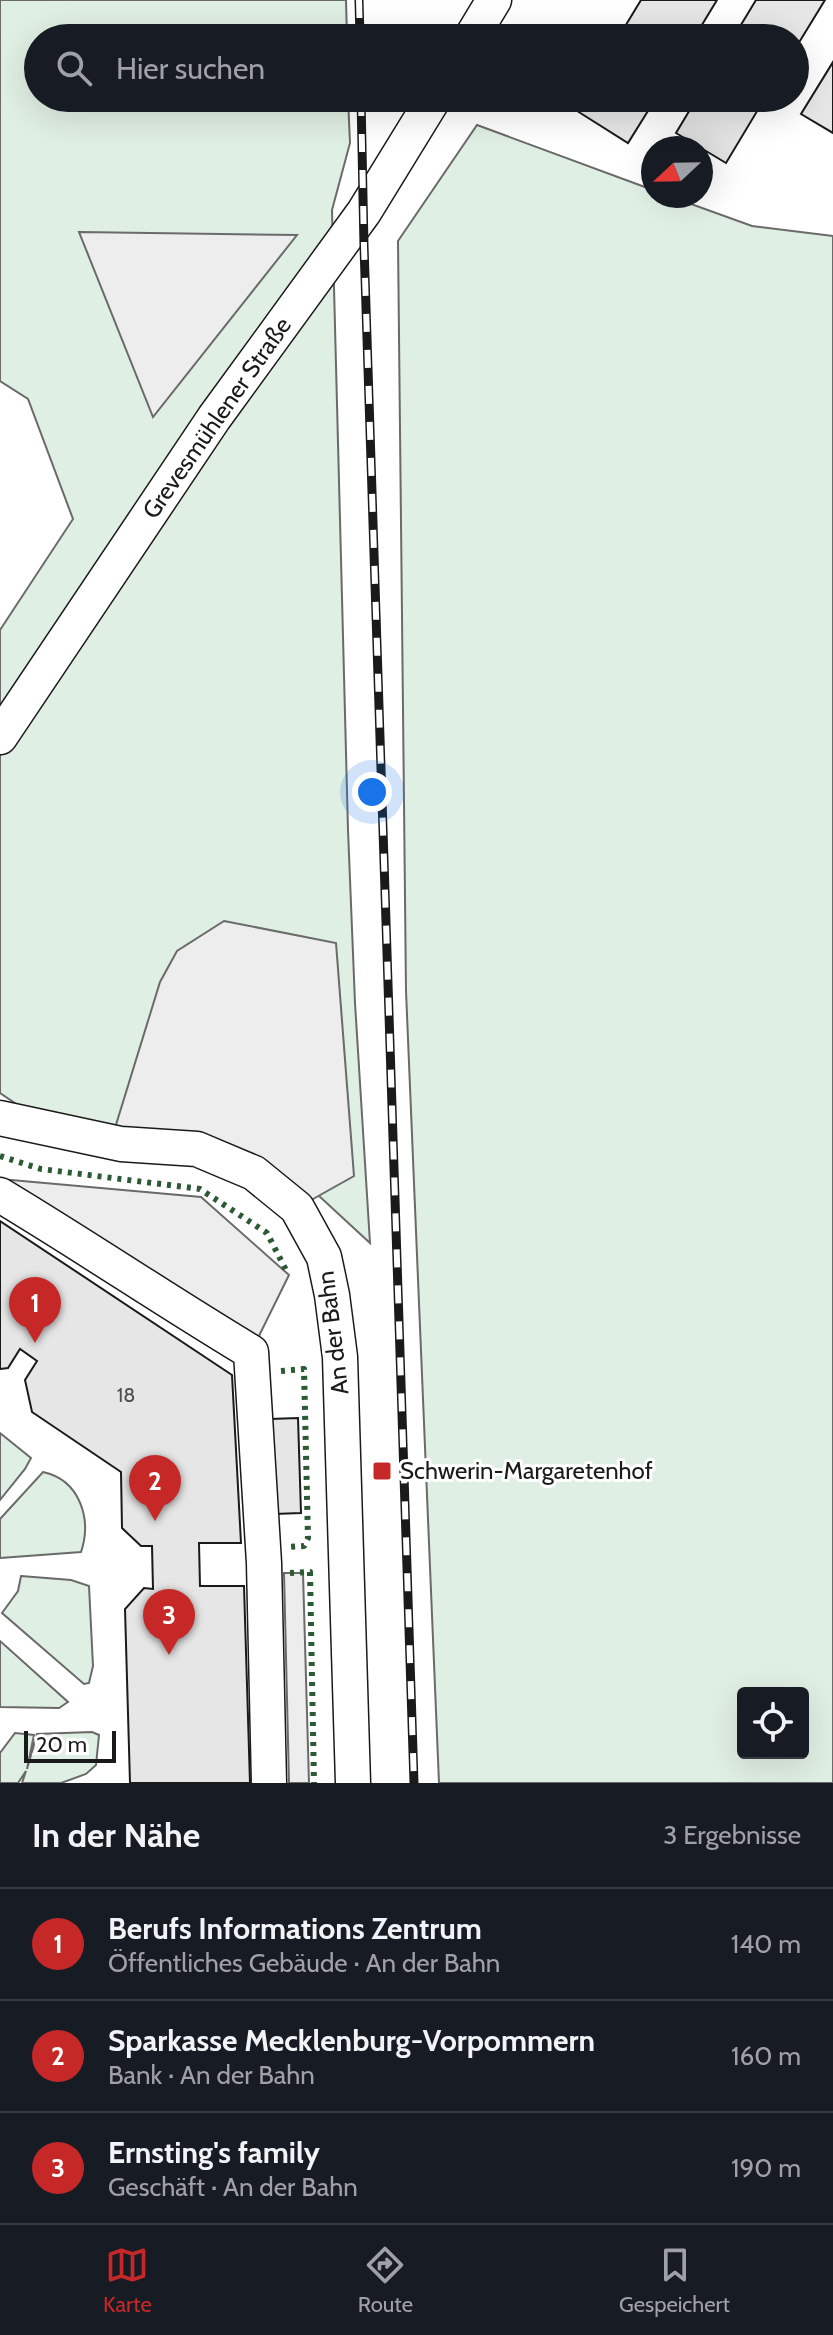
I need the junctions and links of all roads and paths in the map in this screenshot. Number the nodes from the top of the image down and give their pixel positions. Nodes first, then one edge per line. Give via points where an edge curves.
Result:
1 (494, 0) edge
2 (479, 24) edge
3 (425, 112) edge
4 (0, 737) edge
5 (0, 1118) edge
6 (0, 1195) edge
7 (269, 1783) edge
8 (353, 1783) edge

1 - 2 street
3 - 4 street, Grevesmühlener Straße via 364,212 214,418
5 - 8 street, An der Bahn via 121,1144 197,1149 254,1173 297,1208 324,1257 340,1357
6 - 7 street via 251,1352 264,1563

